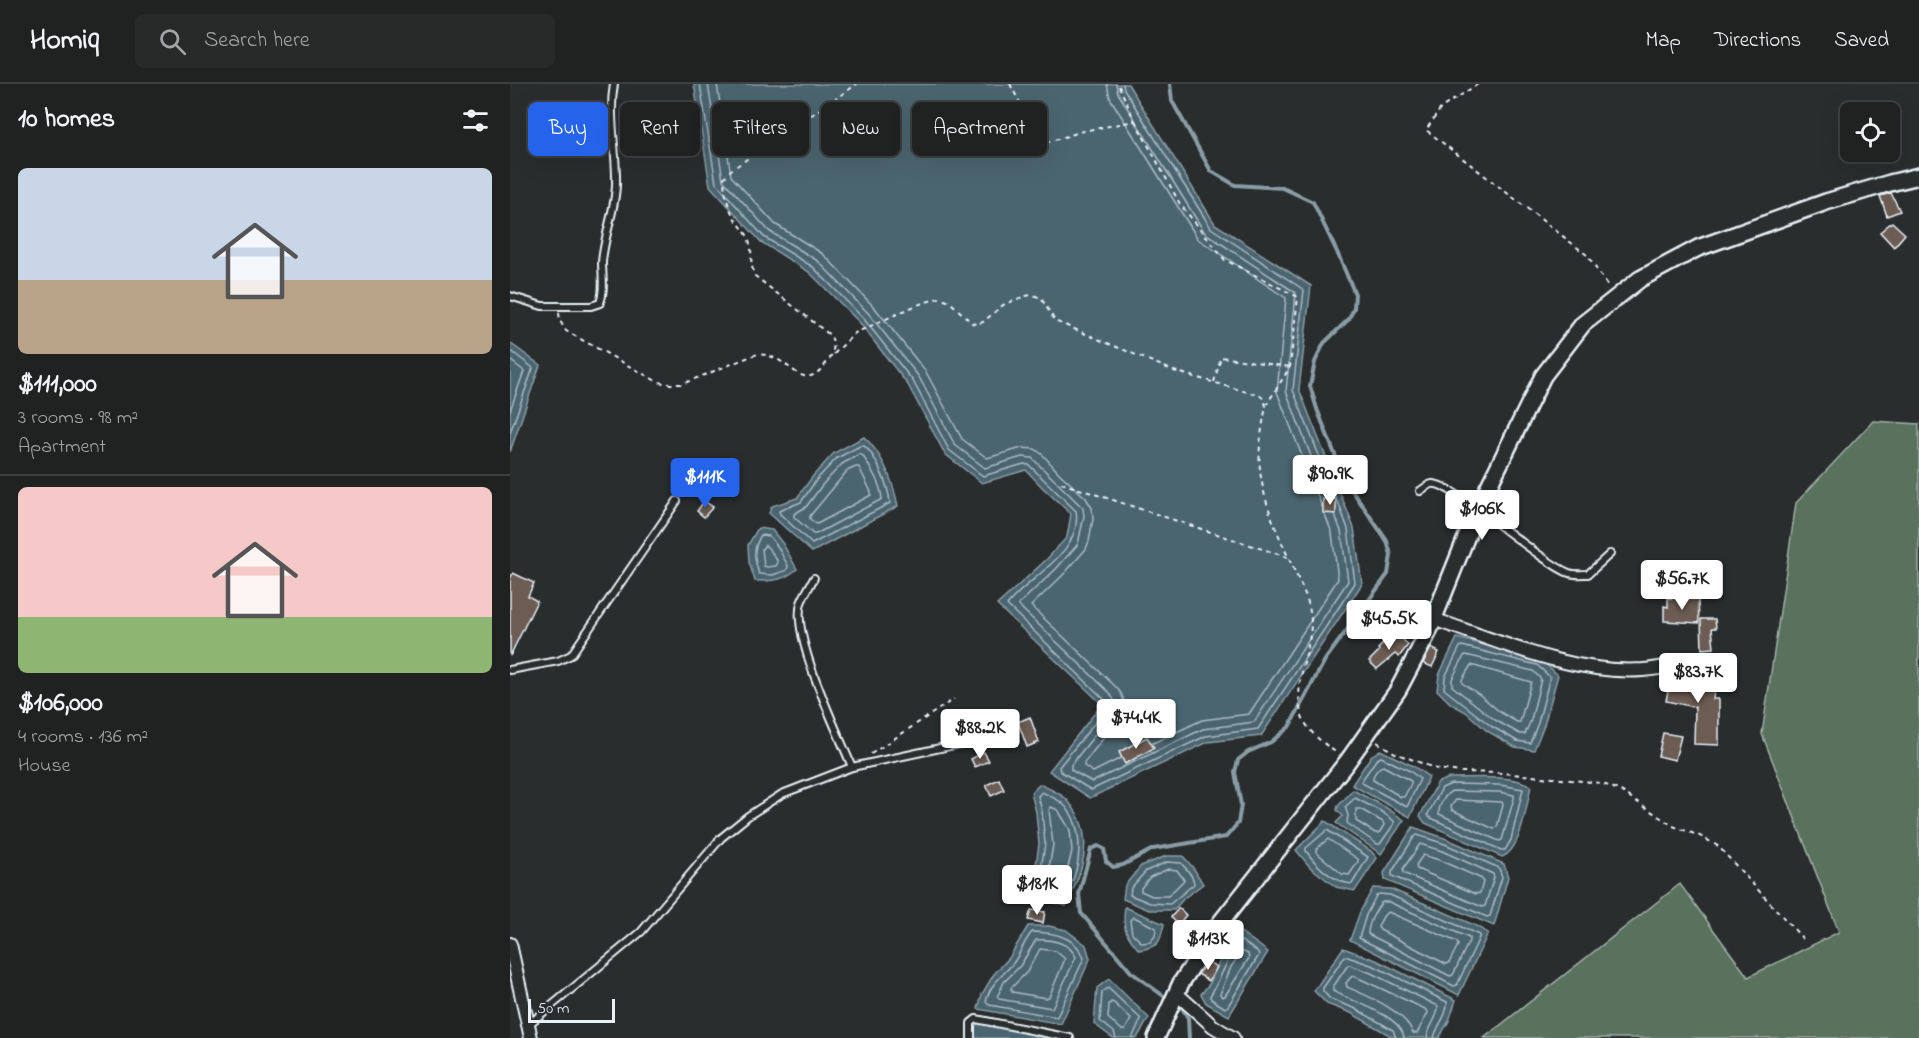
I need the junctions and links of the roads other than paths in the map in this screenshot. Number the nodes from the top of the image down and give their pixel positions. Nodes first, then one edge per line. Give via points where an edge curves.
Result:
1 (614, 84) edge
2 (1919, 176) edge
3 (510, 296) edge
4 (1420, 491) dead end
5 (677, 501) dead end
6 (1478, 508) junction
7 (1610, 554) dead end
8 (814, 579) dead end
9 (1433, 620) junction
10 (1707, 659) dead end
11 (510, 670) edge
12 (1008, 726) dead end
13 (852, 767) junction
14 (510, 944) edge
15 (1177, 994) junction
16 (530, 1032) edge
17 (970, 1038) edge
18 (1070, 1038) edge
19 (1156, 1038) edge
20 (1233, 1038) edge

1 - 3 lane via 615,201 604,246 600,303 542,306
2 - 6 street via 1826,202 1698,248 1640,279 1583,324 1543,376
4 - 6 lane via 1432,484 1440,485
5 - 11 lane via 571,655
6 - 7 lane via 1553,565 1571,574 1588,574
6 - 9 street
8 - 13 lane via 801,604 801,633
9 - 10 street via 1552,659 1607,669 1642,670
9 - 15 street via 1398,690 1368,735 1238,898
12 - 13 lane via 982,739
13 - 16 lane via 782,794 748,816 722,838 641,932
14 - 16 street
15 - 19 street
15 - 20 street
17 - 18 lane via 971,1023 979,1018

